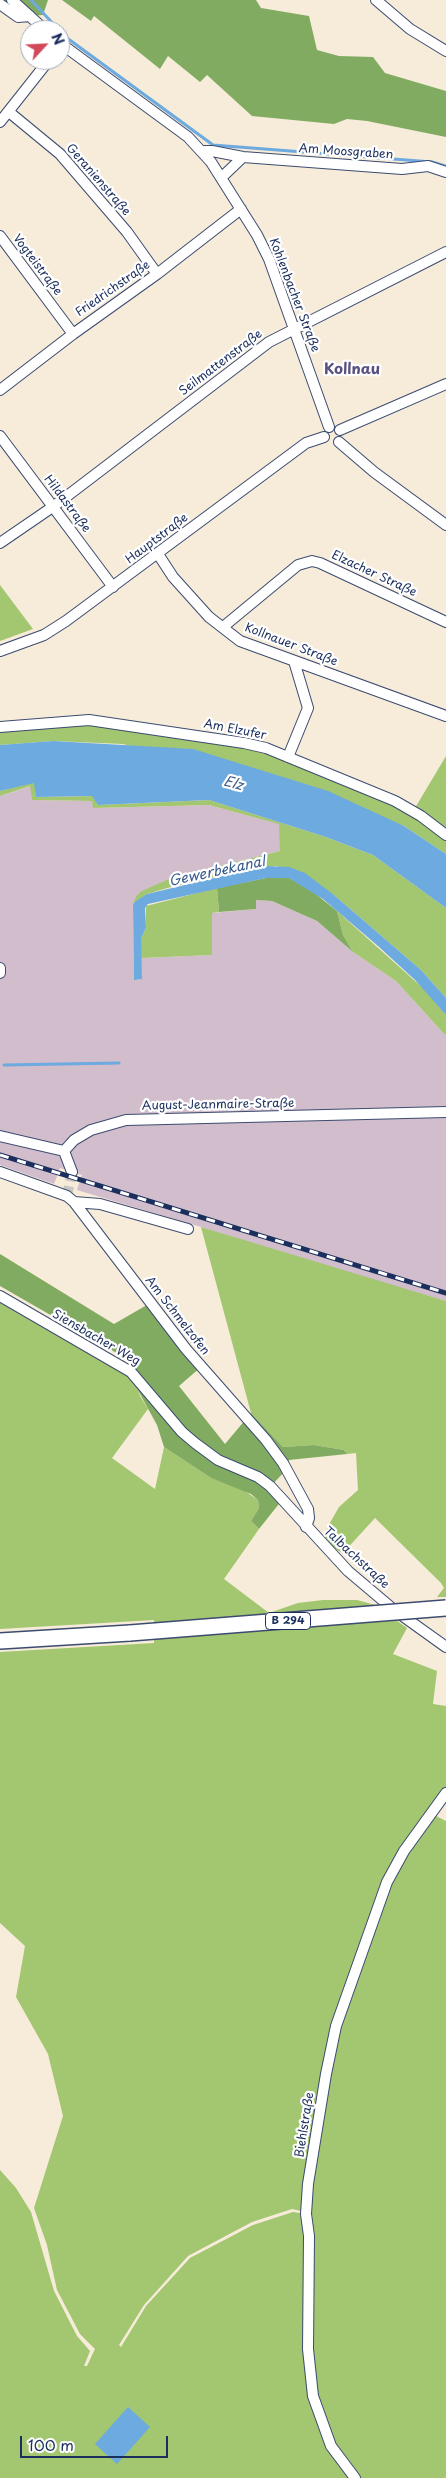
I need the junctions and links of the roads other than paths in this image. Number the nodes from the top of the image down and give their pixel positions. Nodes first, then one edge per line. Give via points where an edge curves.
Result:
1 (12, 0) edge
2 (381, 1) edge
3 (0, 4) edge
4 (30, 16) junction
5 (34, 20) edge
6 (70, 51) edge
7 (446, 51) edge
8 (41, 70) edge
9 (9, 112) junction
10 (0, 122) edge
11 (202, 151) junction
12 (243, 157) junction
13 (446, 172) edge
14 (221, 178) junction
15 (241, 209) junction
16 (0, 236) edge
17 (446, 252) edge
18 (157, 274) junction
19 (294, 328) junction
20 (72, 334) junction
21 (446, 384) edge
22 (0, 390) edge
23 (329, 427) junction
24 (340, 430) junction
25 (0, 436) edge
26 (324, 437) junction
27 (339, 442) junction
28 (54, 506) junction
29 (446, 525) edge
30 (0, 543) edge
31 (158, 554) junction
32 (113, 587) junction
33 (446, 622) edge
34 (223, 628) junction
35 (0, 651) edge
36 (294, 661) junction
37 (446, 716) edge
38 (0, 727) edge
39 (288, 757) junction
40 (446, 835) edge
41 (0, 968) edge
42 (0, 973) edge
43 (446, 1112) edge
44 (0, 1136) edge
45 (64, 1151) junction
46 (0, 1172) edge
47 (72, 1172) tunnel mouth
48 (74, 1202) junction
49 (188, 1229) dead end
50 (0, 1296) edge
51 (266, 1440) joint
52 (306, 1527) junction
53 (446, 1608) edge
54 (0, 1641) edge
55 (446, 1647) edge
56 (446, 1793) edge
57 (355, 2478) edge

1 - 4 street
2 - 7 street via 410,29
3 - 4 street via 18,17
4 - 5 street
6 - 11 street, Kohlenbacher Straße via 167,121
8 - 9 street
9 - 10 street
9 - 18 street, Geranienstraße via 60,154 127,232
11 - 12 street, Am Moosgraben
11 - 14 street, Kohlenbacher Straße
12 - 13 street, Am Moosgraben via 402,168 428,166
12 - 14 street
14 - 15 street, Kohlenbacher Straße
15 - 18 street, Friedrichstraße
15 - 19 street, Kohlenbacher Straße via 269,259
16 - 20 street, Vogteistraße
17 - 19 street, Seilmattenstraße
18 - 20 street, Friedrichstraße
19 - 23 street, Kohlenbacher Straße
19 - 28 street, Seilmattenstraße via 262,347
20 - 22 street, Friedrichstraße
21 - 24 street
23 - 24 street
23 - 26 street
24 - 27 street
25 - 28 street, Hildastraße
26 - 27 street via 330,444
26 - 31 street, Hauptstraße via 306,443
27 - 29 street
28 - 30 street, Seilmattenstraße
28 - 32 street, Hildastraße
31 - 32 street, Hauptstraße
31 - 34 street, Kollnauer Straße via 173,577
32 - 35 street, Hauptstraße via 44,635
33 - 34 street, Elzacher Straße via 312,561 298,565
34 - 36 street, Kollnauer Straße via 240,641
36 - 37 street, Kollnauer Straße
36 - 39 street via 308,708
38 - 39 street, Am Elzufer via 89,720 220,738 266,748
39 - 40 street, Am Elzufer via 395,801
41 - 42 street
43 - 45 street, August-Jeanmaire-Straße via 126,1120 91,1130 74,1140
44 - 45 street
45 - 47 street
46 - 48 street, Am Schmelzofen via 67,1196
48 - 49 street, Am Schmelzofen via 100,1204
48 - 51 street, Am Schmelzofen via 186,1350
50 - 52 street, Siensbacher Weg via 131,1372 195,1444 218,1460 258,1477
51 - 52 street, Talbachstraße via 303,1498 309,1518
52 - 55 street, Talbachstraße via 348,1571
53 - 54 highway, B 294, bridge via 130,1634
56 - 57 street, Biehlstraße via 404,1851 387,1882 336,2026 308,2184 308,2349 313,2396 331,2446

